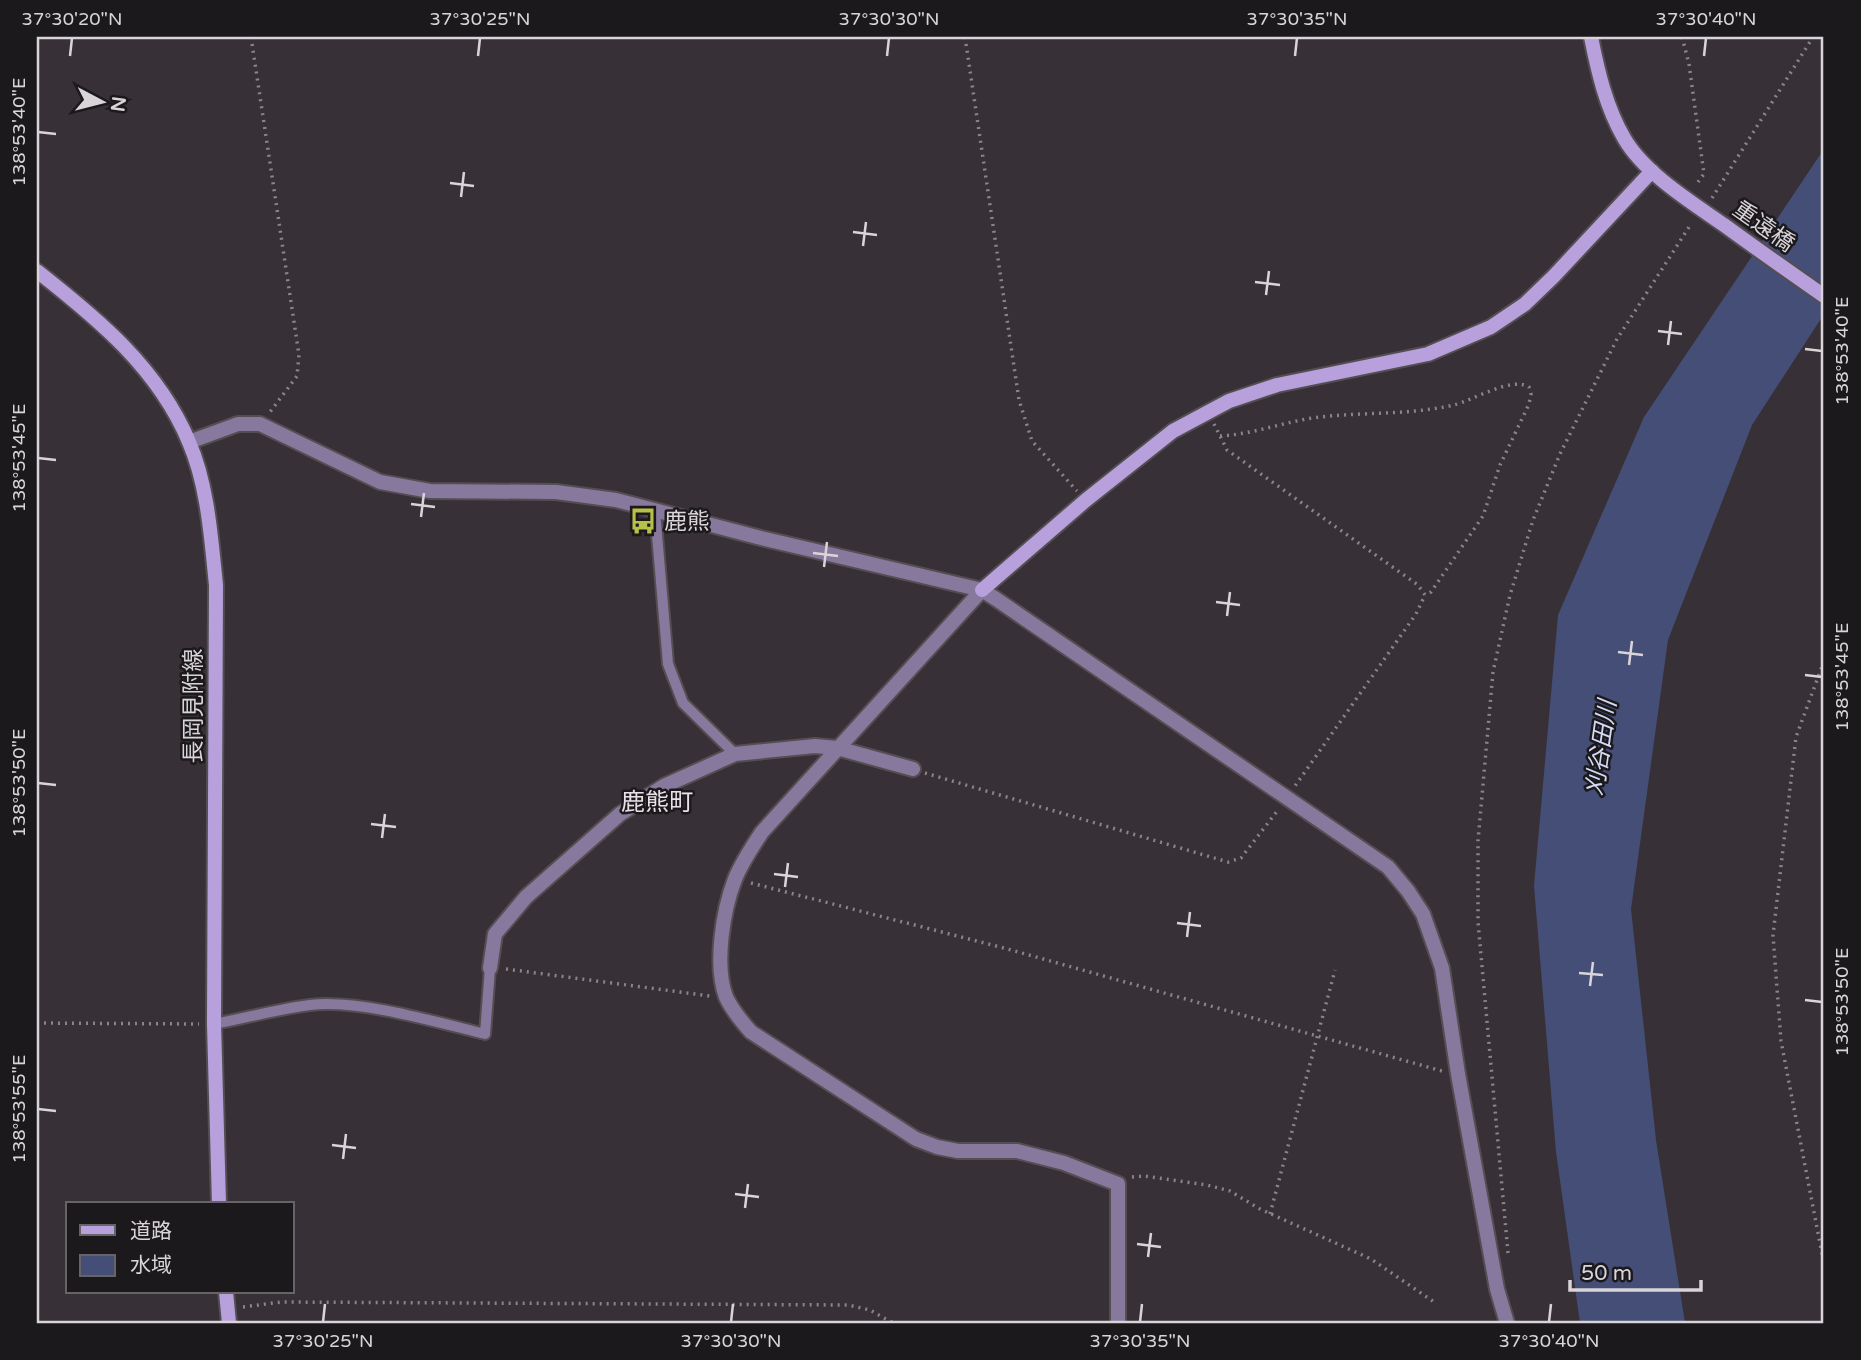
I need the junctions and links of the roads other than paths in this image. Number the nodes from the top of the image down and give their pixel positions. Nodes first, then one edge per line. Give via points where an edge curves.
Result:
1 (1591, 37) edge
2 (1652, 171) junction
3 (37, 271) edge
4 (1824, 296) edge
5 (189, 442) junction
6 (655, 510) junction
7 (982, 590) junction
8 (837, 748) junction
9 (735, 754) junction
10 (913, 769) road end
11 (490, 968) joint
12 (214, 1024) junction
13 (219, 1202) edge
14 (226, 1294) edge
15 (228, 1316) edge
16 (1118, 1323) edge
17 (1507, 1323) edge

1 - 2 main road, 重遠橋 via 1612,113 1625,140
2 - 4 main road, 重遠橋
2 - 7 main road via 1554,276 1525,304 1491,327 1428,354 1277,385 1229,401 1173,431
3 - 5 main road, 長岡見附線 via 111,332 144,366
5 - 6 street via 238,424 260,425 380,482 430,491 556,492
5 - 12 main road, 長岡見附線 via 209,522 216,584
6 - 7 street
6 - 9 lane via 668,664 683,703
7 - 8 street
7 - 17 street via 1388,867 1408,891 1423,914 1442,968 1497,1289
8 - 9 street
8 - 10 street
8 - 16 street via 762,832 734,880 721,948 726,996 751,1032 916,1139 958,1151 1017,1151 1118,1184
9 - 11 street via 664,786 620,814 506,919 495,934
11 - 12 lane via 485,1034 331,1004
12 - 13 main road, 長岡見附線
14 - 15 main road

